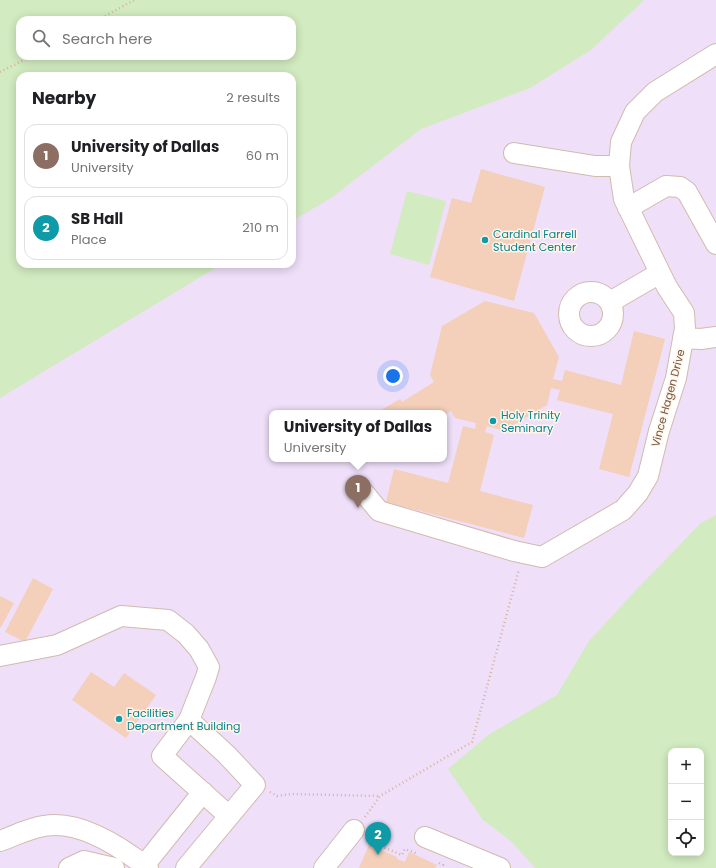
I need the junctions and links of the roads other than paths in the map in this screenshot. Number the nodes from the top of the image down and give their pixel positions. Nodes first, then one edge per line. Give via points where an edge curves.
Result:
1 (716, 54) edge
2 (514, 153) dead end
3 (619, 166) junction
4 (628, 208) junction
5 (716, 244) edge
6 (660, 273) junction
7 (610, 302) dead end
8 (716, 337) edge
9 (683, 338) junction
10 (365, 494) dead end
11 (0, 656) edge
12 (189, 720) junction
13 (203, 792) junction
14 (229, 816) junction
15 (353, 832) road end
16 (424, 837) dead end
17 (0, 841) edge
18 (470, 862) edge
19 (145, 867) edge
20 (69, 868) edge
21 (114, 868) edge
22 (186, 868) edge
23 (324, 868) edge
24 (500, 868) edge

1 - 3 street, Vince Hagen Drive via 655,92 635,112 621,142
2 - 3 street via 595,166
3 - 4 street, Vince Hagen Drive via 624,199
4 - 5 street via 666,186 680,187 687,192
4 - 6 street, Vince Hagen Drive
6 - 7 street
6 - 9 street, Vince Hagen Drive via 684,313
8 - 9 street
9 - 10 street, Vince Hagen Drive via 676,378 648,476 638,492 623,510 542,557 379,511
11 - 12 street via 58,644 121,616 168,620 186,634 199,649 208,667
12 - 13 street via 162,756
12 - 14 street via 256,785
13 - 14 street
13 - 19 street
14 - 22 street
15 - 23 street
16 - 18 street
17 - 19 street via 44,826 65,825 82,829 110,842
18 - 24 street
20 - 21 street via 84,861

